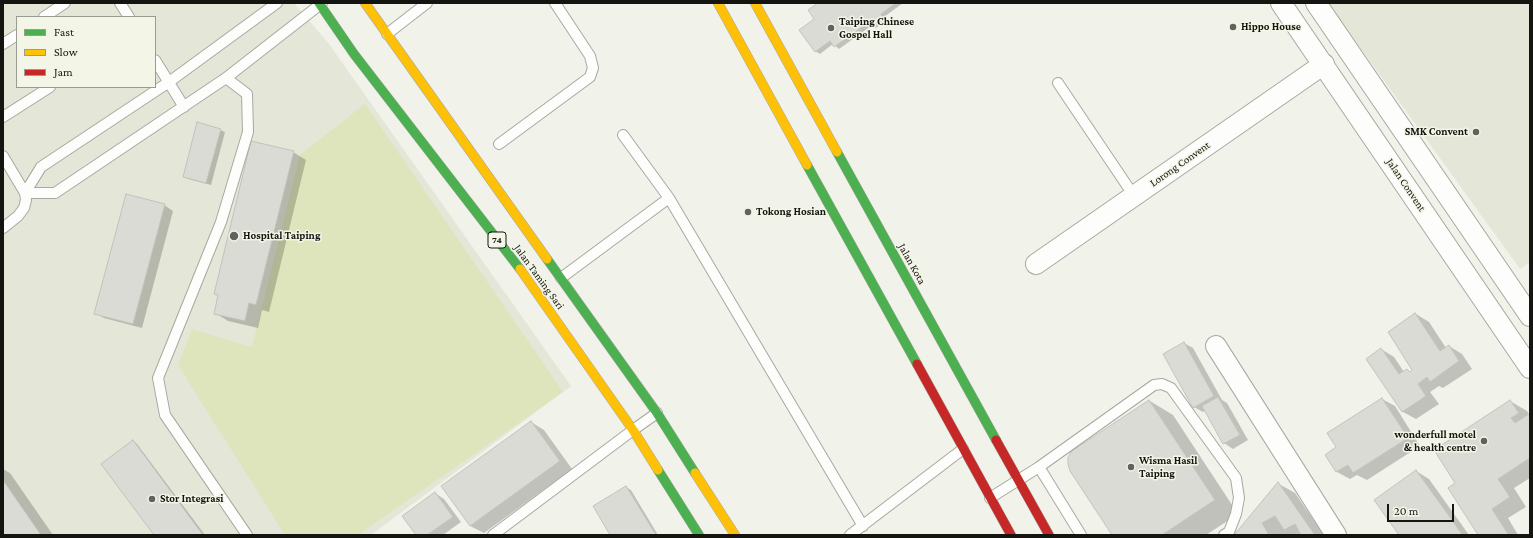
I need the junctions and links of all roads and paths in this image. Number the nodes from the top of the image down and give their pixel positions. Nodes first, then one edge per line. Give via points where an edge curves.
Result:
1 (65, 3) edge
2 (120, 3) edge
3 (277, 3) edge
4 (365, 3) edge
5 (427, 3) edge
6 (556, 3) edge
7 (718, 3) edge
8 (755, 3) edge
9 (1281, 3) edge
10 (1316, 3) edge
11 (320, 4) edge
12 (46, 16) edge
13 (128, 16) edge
14 (387, 34) junction
15 (16, 36) edge
16 (3, 44) edge
17 (156, 62) edge
18 (1324, 64) junction
19 (226, 78) junction
20 (169, 82) junction
21 (1058, 83) dead end
22 (48, 88) edge
23 (184, 107) junction
24 (3, 117) edge
25 (623, 135) dead end
26 (499, 144) dead end
27 (3, 156) edge
28 (25, 193) junction
29 (1134, 196) junction
30 (669, 198) junction
31 (3, 228) edge
32 (1036, 264) dead end
33 (561, 278) junction
34 (1530, 316) edge
35 (1216, 346) dead end
36 (1530, 368) edge
37 (657, 413) junction
38 (633, 430) junction
39 (963, 449) junction
40 (1038, 467) junction
41 (1018, 481) junction
42 (990, 498) junction
43 (863, 526) junction
44 (247, 535) edge
45 (493, 535) edge
46 (699, 535) edge
47 (735, 535) edge
48 (850, 535) edge
49 (1011, 535) edge
50 (1049, 535) edge
51 (1082, 535) edge
52 (1224, 535) edge
53 (1336, 535) edge

1 - 12 lane
2 - 13 lane
3 - 20 lane
4 - 14 main road, Jalan Taming Sari
5 - 14 lane
6 - 26 lane via 590,56 593,68 590,77
7 - 39 main road
8 - 41 main road, Jalan Kota
9 - 18 street, Jalan Convent
10 - 34 street
11 - 19 lane
11 - 38 main road, Jalan Taming Sari / 74 via 354,54 523,273
14 - 33 main road, Jalan Taming Sari
15 - 16 lane
17 - 20 lane
18 - 29 street, Lorong Convent
18 - 36 street, Jalan Convent
19 - 23 lane
19 - 44 lane via 247,94 248,132 221,222 158,378 165,415
20 - 23 lane
20 - 28 lane via 41,167
21 - 29 lane
22 - 24 lane
23 - 28 lane via 55,193
25 - 30 lane
27 - 28 lane
28 - 31 lane via 24,208
29 - 32 street, Lorong Convent
30 - 33 lane
30 - 43 lane
33 - 37 main road, Jalan Taming Sari
35 - 53 street
37 - 38 lane
37 - 47 main road, Jalan Taming Sari
38 - 45 lane
38 - 46 main road, Jalan Taming Sari / 74
39 - 42 main road
39 - 43 lane
40 - 41 lane
40 - 51 lane
40 - 52 lane via 1154,385 1162,384 1171,388 1236,478 1239,498 1236,514 1229,532
41 - 42 lane
41 - 50 main road, Jalan Kota
42 - 49 main road
43 - 48 lane

